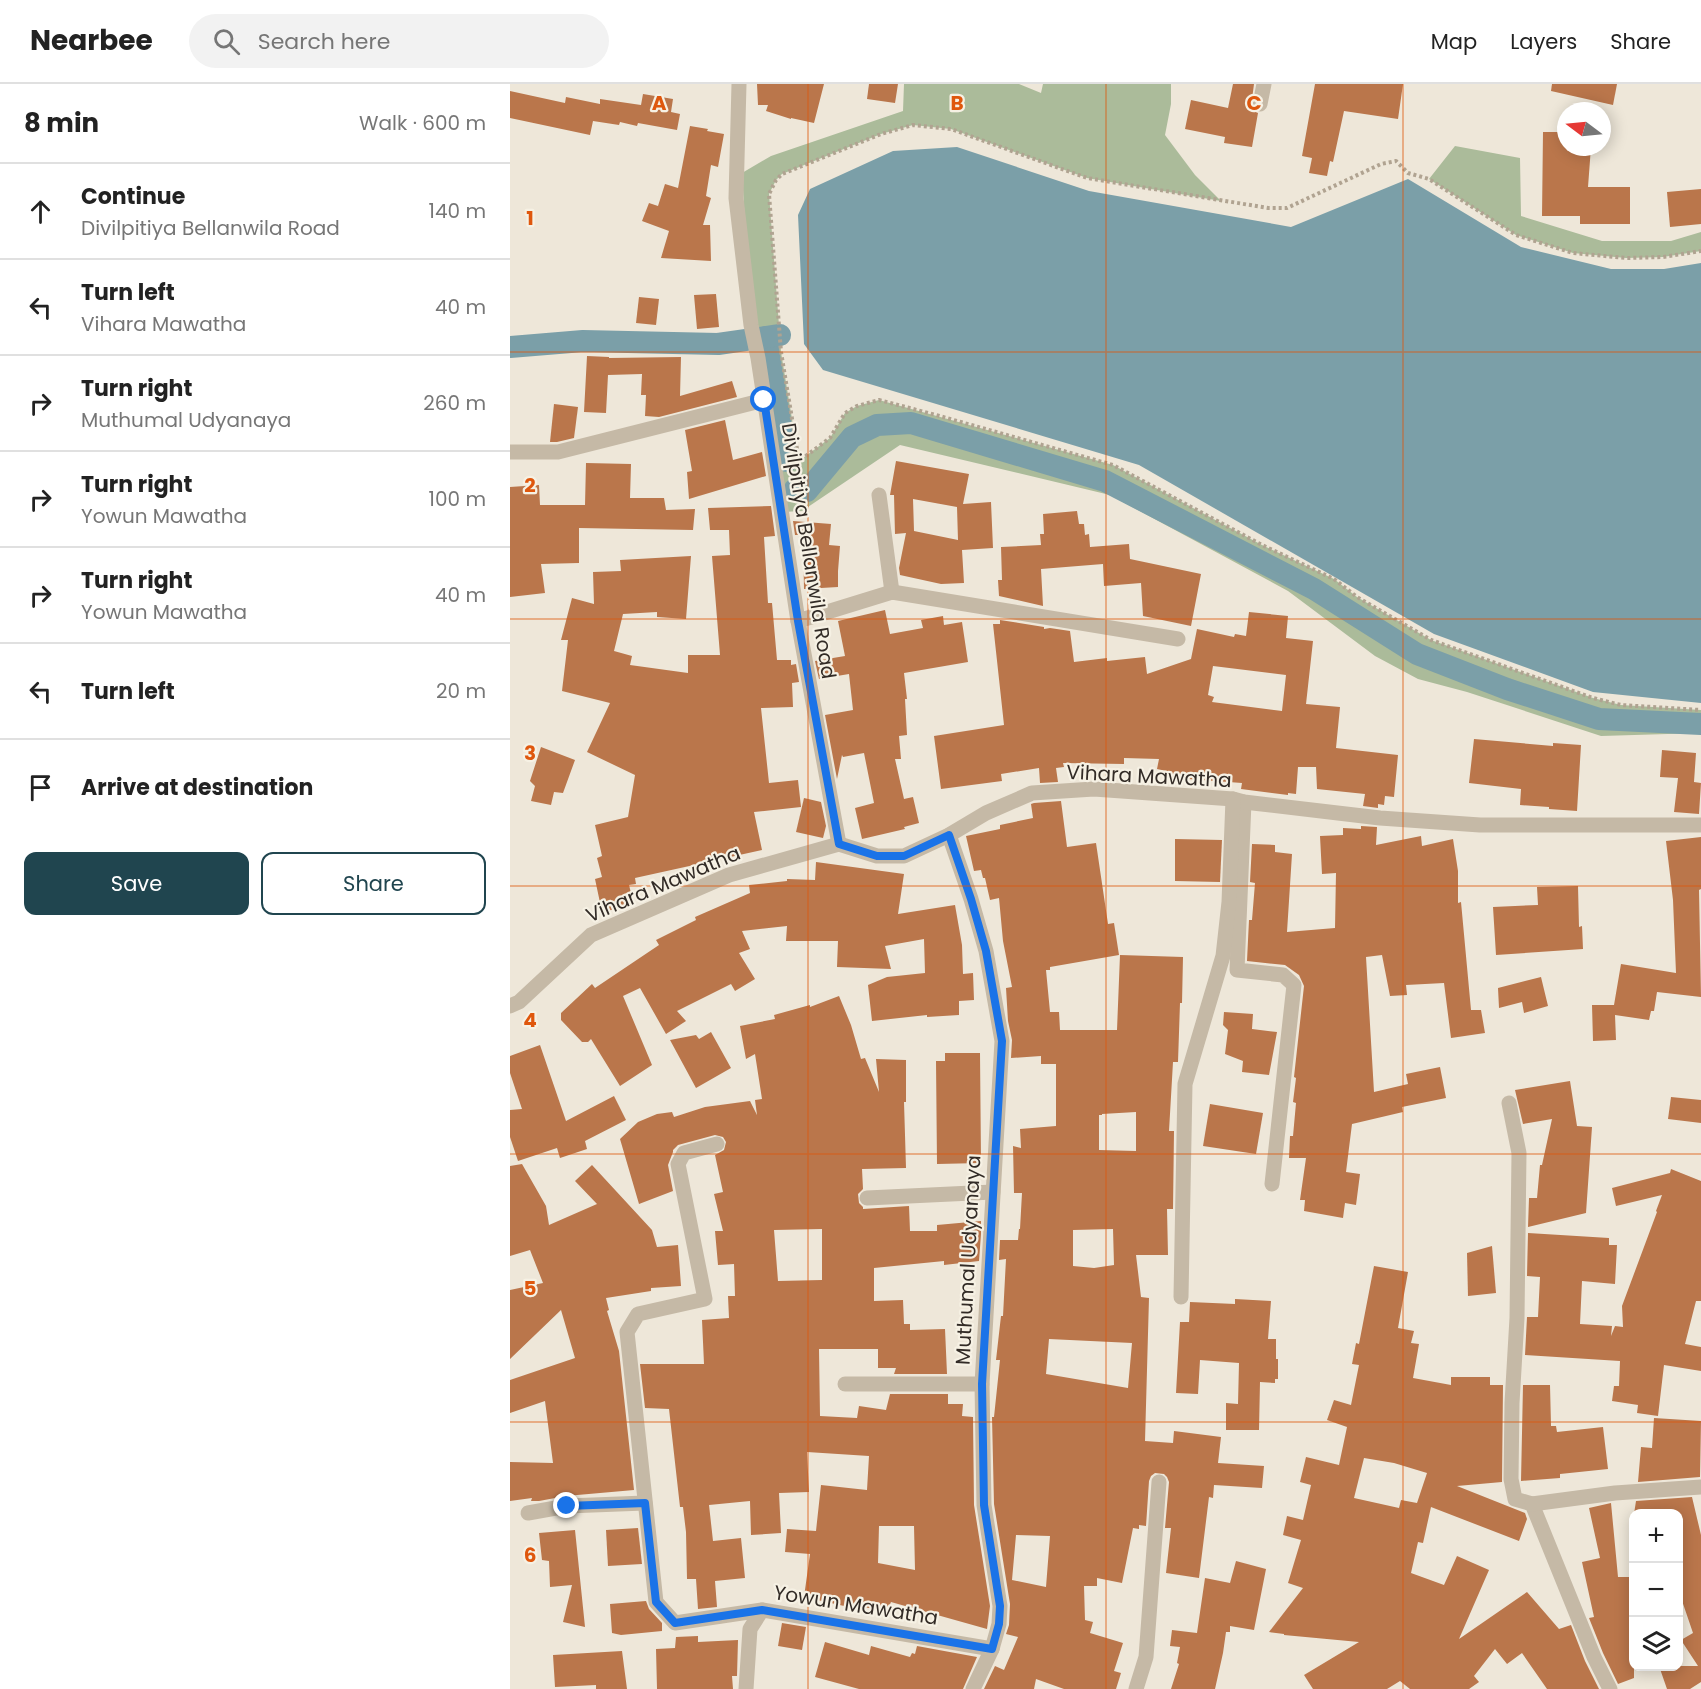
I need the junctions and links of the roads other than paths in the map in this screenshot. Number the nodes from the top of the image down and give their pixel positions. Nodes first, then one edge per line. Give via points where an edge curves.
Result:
1 (739, 84) edge
2 (1264, 84) edge
3 (1260, 104) dead end
4 (764, 400) junction
5 (510, 452) edge
6 (879, 495) dead end
7 (892, 592) junction
8 (798, 621) junction
9 (1178, 639) dead end
10 (1239, 801) junction
11 (1701, 825) edge
12 (949, 835) junction
13 (839, 844) junction
14 (510, 1006) edge
15 (1509, 1103) dead end
16 (717, 1144) dead end
17 (1272, 1184) dead end
18 (993, 1192) junction
19 (867, 1198) dead end
20 (1181, 1297) dead end
21 (845, 1384) dead end
22 (982, 1384) junction
23 (1159, 1482) dead end
24 (1701, 1487) edge
25 (645, 1503) junction
26 (1532, 1504) junction
27 (528, 1513) dead end
28 (762, 1610) junction
29 (992, 1649) junction
30 (746, 1689) edge
31 (973, 1689) edge
32 (1136, 1689) edge
33 (1610, 1689) edge

1 - 4 street, Divilpitiya Bellanwila Road via 736,198
2 - 3 street
4 - 5 street via 558,452
4 - 8 street, Divilpitiya Bellanwila Road
6 - 7 street
7 - 8 street
7 - 9 street
8 - 13 street, Divilpitiya Bellanwila Road
10 - 11 street, Vihara Mawatha via 1480,825
10 - 12 street, Vihara Mawatha via 1094,789 1032,793
10 - 17 street via 1237,970 1283,975 1294,985
10 - 20 street via 1223,956 1185,1084
12 - 13 street, Vihara Mawatha via 904,856 877,856
12 - 18 street, Muthumal Udyanaya via 986,951 1002,1041
13 - 14 street, Vihara Mawatha via 729,875 591,935
15 - 26 street via 1519,1153 1511,1479 1515,1498
16 - 25 street, Yowun Mawatha via 684,1154 678,1164 705,1299 638,1314 627,1332
18 - 19 street
18 - 22 street, Muthumal Udyanaya
21 - 22 street
22 - 29 street, Muthumal Udyanaya via 984,1505 1000,1606
23 - 32 street via 1146,1657
24 - 26 street
25 - 27 street via 567,1506
25 - 28 street, Yowun Mawatha via 656,1602 675,1623
26 - 33 street
28 - 29 street, Yowun Mawatha
28 - 30 street via 750,1629
29 - 31 street, Muthumal Udyanaya

